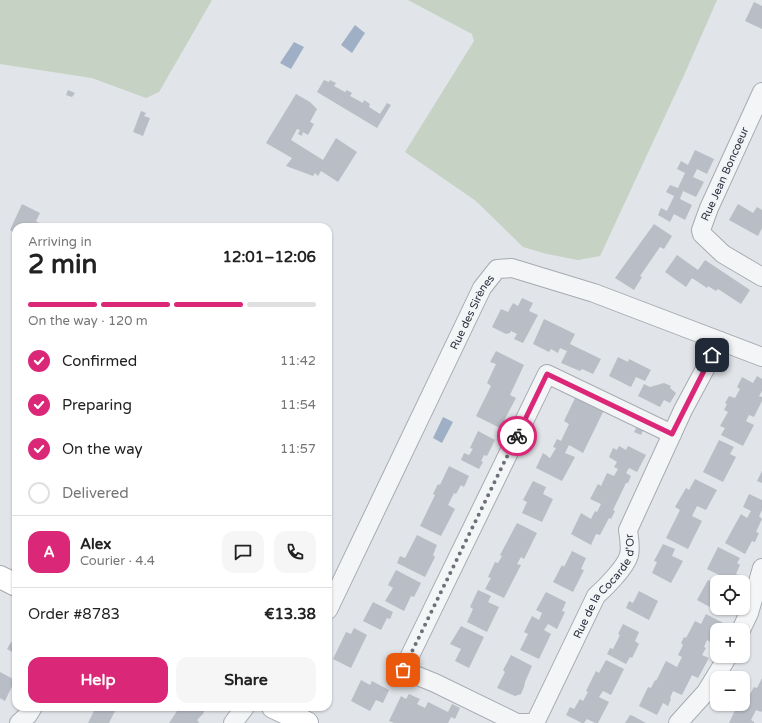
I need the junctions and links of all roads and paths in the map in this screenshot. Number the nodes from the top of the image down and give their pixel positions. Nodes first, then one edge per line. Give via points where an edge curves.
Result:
1 (762, 92) edge
2 (762, 277) edge
3 (720, 341) junction
4 (762, 357) edge
5 (672, 434) junction
6 (762, 568) edge
7 (0, 577) edge
8 (12, 583) edge
9 (332, 602) edge
10 (744, 623) edge
11 (724, 663) edge
12 (30, 711) edge
13 (243, 711) edge
14 (285, 711) edge
15 (19, 723) edge
16 (233, 723) edge
17 (307, 723) edge
18 (531, 723) edge
19 (535, 723) edge
20 (678, 723) edge

1 - 2 street, Rue Jean Boncoeur via 701,230 723,254
3 - 4 street, Rue des Sirènes
3 - 5 street, Rue de la Cocarde d'Or
3 - 9 street, Rue des Sirènes via 594,293 512,268 497,270 482,288
5 - 18 street via 547,374 403,670 516,723
5 - 19 street, Rue de la Cocarde d'Or via 628,530 628,557 611,582 596,596
6 - 10 street
7 - 8 main road
11 - 20 street via 706,692
12 - 15 street
13 - 16 street
14 - 17 main road

